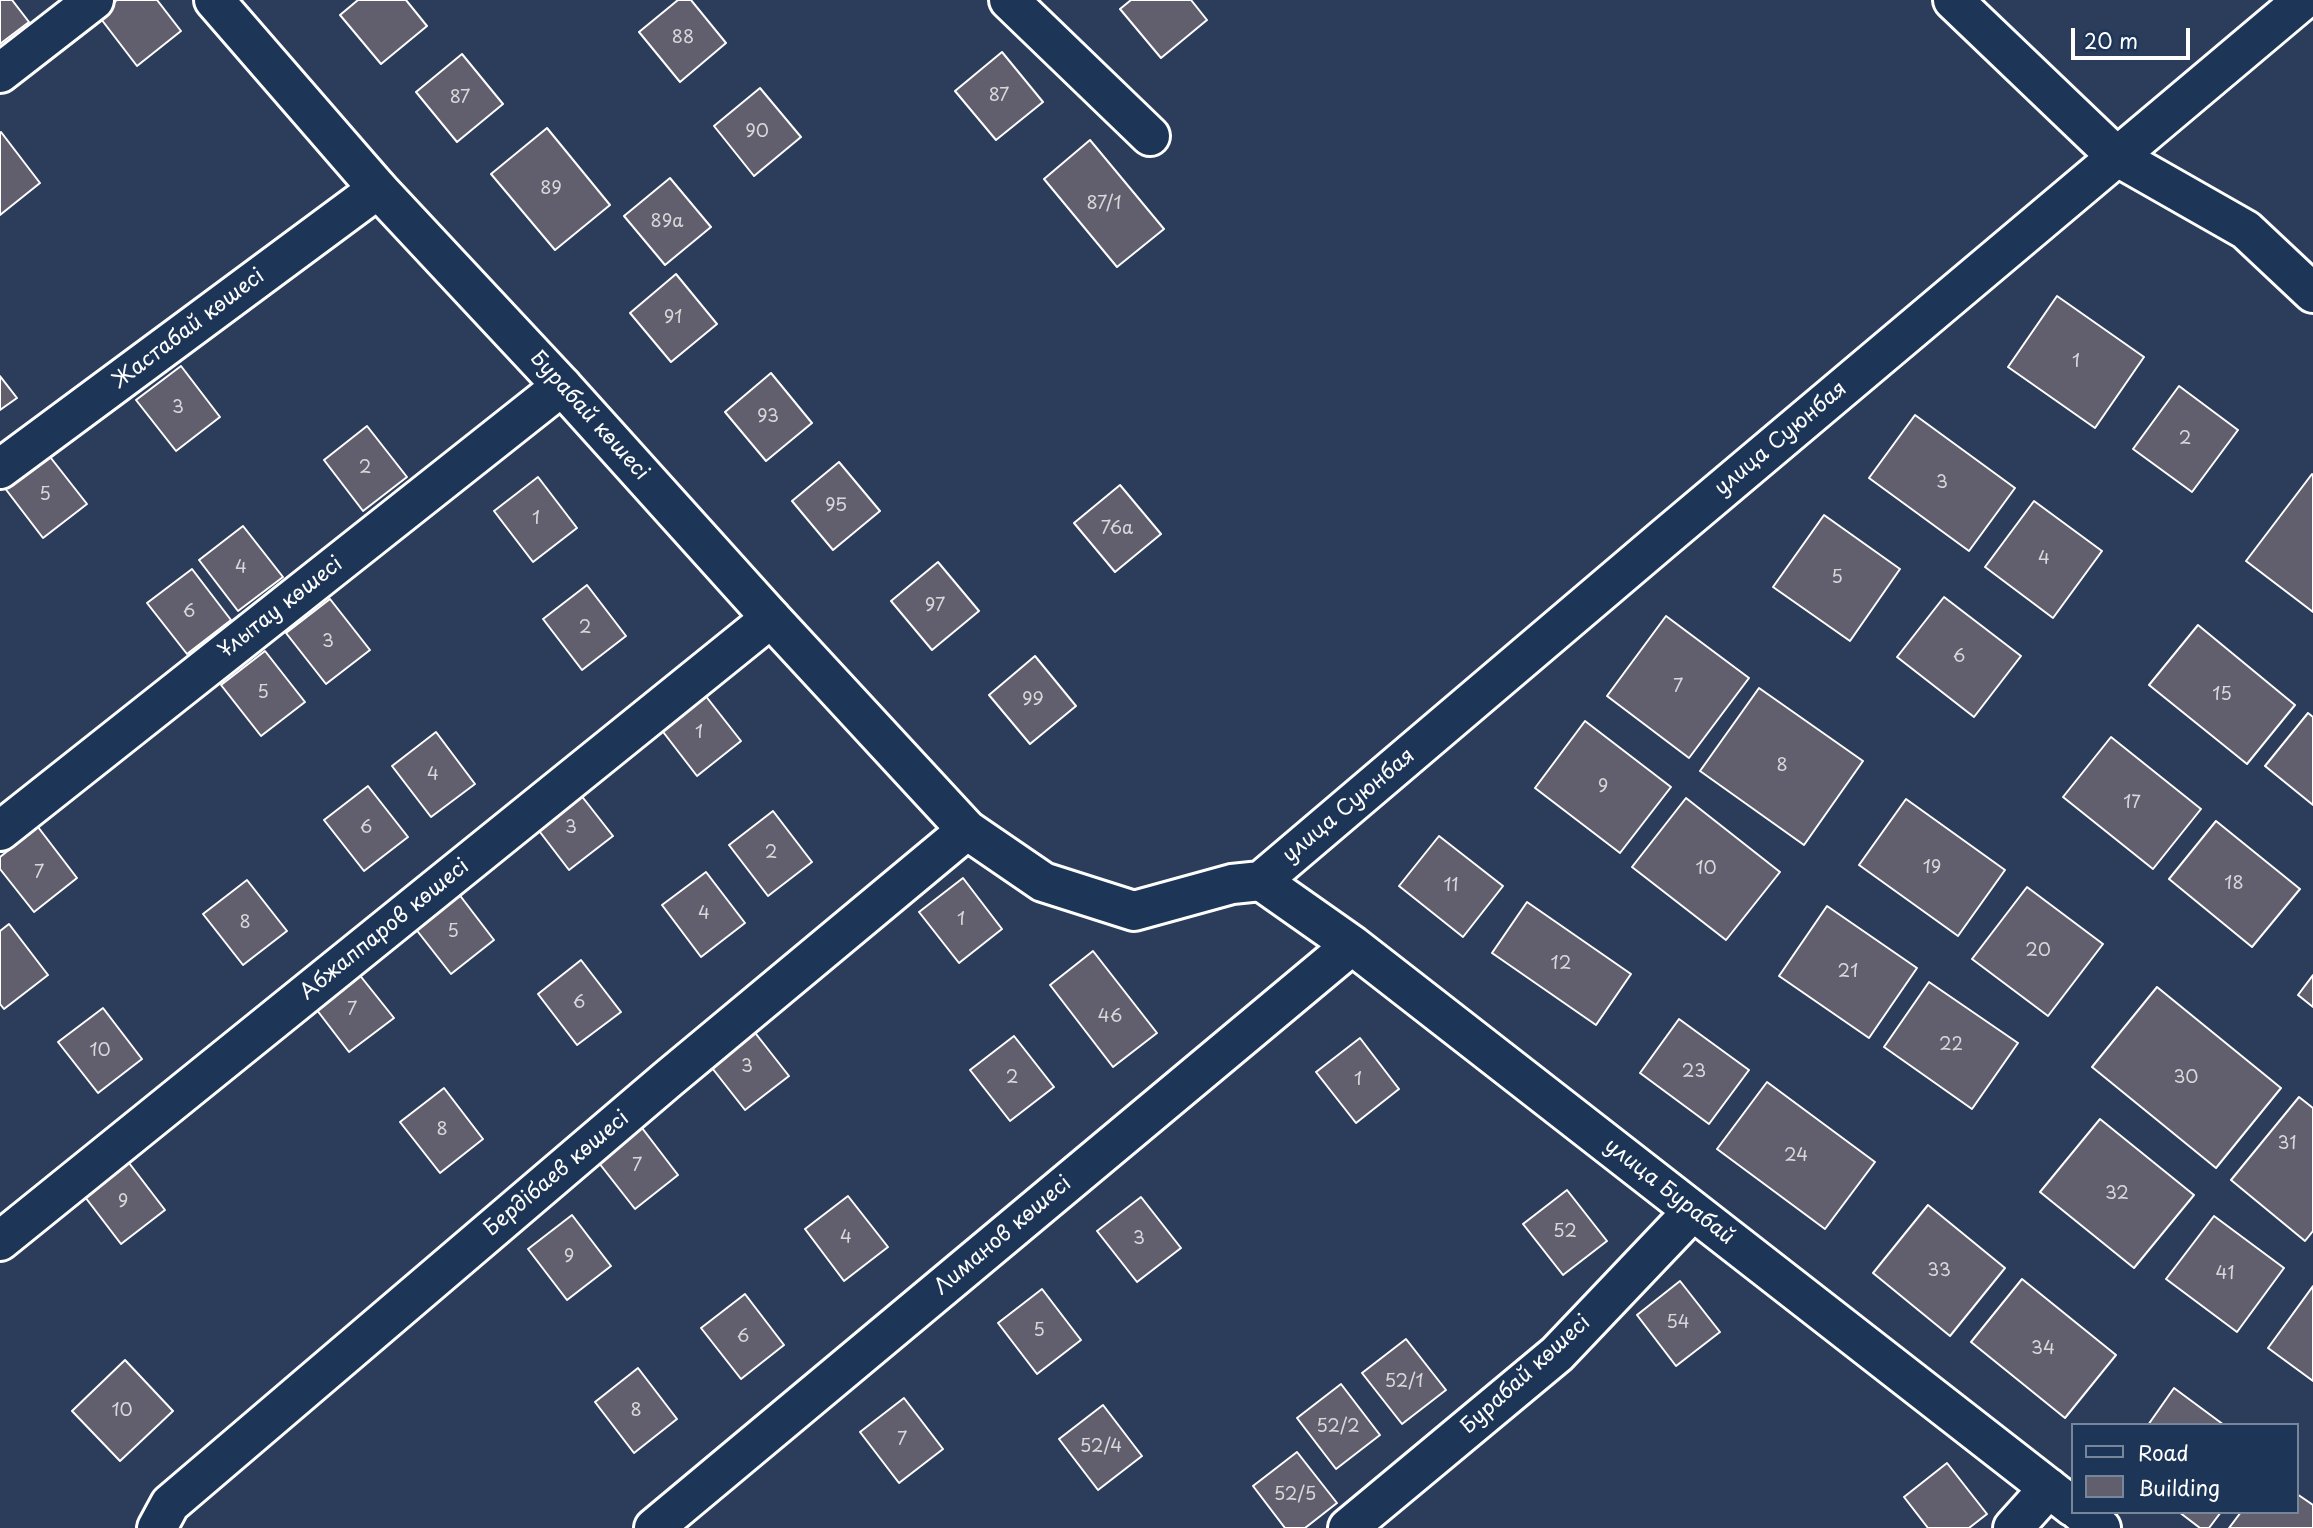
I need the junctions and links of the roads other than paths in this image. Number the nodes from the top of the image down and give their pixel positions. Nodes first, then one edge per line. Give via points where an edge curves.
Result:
1 (94, 0) edge
2 (214, 0) edge
3 (1009, 0) edge
4 (1953, 0) edge
5 (2303, 0) edge
6 (2313, 9) edge
7 (0, 73) edge
8 (1150, 136) dead end
9 (2116, 156) junction
10 (378, 188) junction
11 (2313, 293) edge
12 (562, 386) junction
13 (0, 469) edge
14 (771, 618) junction
15 (967, 830) junction
16 (0, 831) edge
17 (1261, 881) junction
18 (1352, 945) junction
19 (1693, 1211) junction
20 (0, 1241) edge
21 (2061, 1497) edge
22 (2084, 1514) edge
23 (157, 1528) edge
24 (654, 1528) edge
25 (1348, 1528) edge
26 (2013, 1528) edge
27 (2101, 1528) edge

1 - 7 street
2 - 10 street, Бурабай көшесі
3 - 8 street
4 - 9 street
5 - 6 street
5 - 9 street, улица Суюнбая
9 - 11 street via 2246,230
9 - 17 street, улица Суюнбая
10 - 12 street, Бурабай көшесі
10 - 13 street, Жастабай көшесі
12 - 14 street, Бурабай көшесі
12 - 16 street, Ұлытау көшесі
14 - 15 street, Бурабай көшесі
14 - 20 street, Абжаппаров көшесі
15 - 17 street, Бурабай көшесі via 1043,882 1134,911 1232,884
15 - 23 street, Бердібаев көшесі via 170,1504
17 - 18 street, улица Бурабай
18 - 19 street, улица Бурабай
18 - 24 street, Лиманов көшесі
19 - 21 street, улица Бурабай
19 - 25 street, Бурабай көшесі via 1557,1354
21 - 26 street
22 - 27 street

